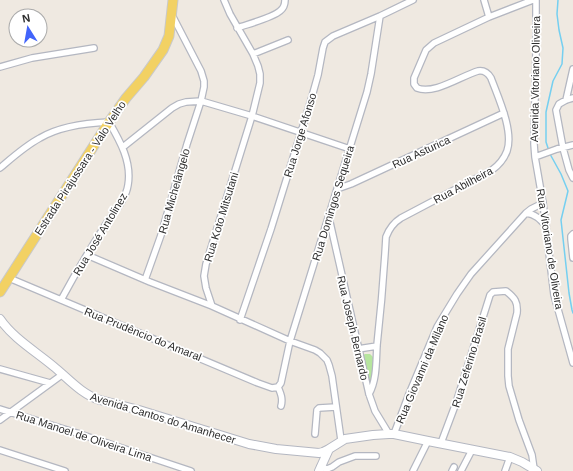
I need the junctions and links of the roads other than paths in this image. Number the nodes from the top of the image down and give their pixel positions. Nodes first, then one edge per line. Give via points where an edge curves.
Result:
1 (173, 0) edge
2 (224, 0) edge
3 (285, 0) edge
4 (413, 0) edge
5 (484, 0) edge
6 (534, 0) edge
7 (172, 15) junction
8 (380, 16) junction
9 (489, 18) junction
10 (237, 28) junction
11 (288, 40) dead end
12 (94, 48) dead end
13 (253, 54) junction
14 (0, 67) edge
15 (573, 69) edge
16 (573, 98) edge
17 (566, 100) junction
18 (201, 101) junction
19 (504, 113) junction
20 (252, 116) junction
21 (109, 122) junction
22 (300, 133) junction
23 (573, 145) edge
24 (123, 147) junction
25 (560, 148) junction
26 (350, 149) junction
27 (535, 157) junction
28 (0, 168) edge
29 (573, 178) edge
30 (337, 189) junction
31 (543, 203) junction
32 (526, 213) junction
33 (329, 218) junction
34 (546, 227) junction
35 (573, 234) edge
36 (87, 255) junction
37 (573, 258) edge
38 (9, 278) junction
39 (145, 280) junction
40 (0, 290) edge
41 (61, 300) junction
42 (212, 306) junction
43 (0, 319) edge
44 (240, 320) junction
45 (290, 341) junction
46 (377, 346) junction
47 (358, 349) junction
48 (573, 363) edge
49 (0, 369) edge
50 (63, 374) junction
51 (50, 383) junction
52 (278, 387) junction
53 (369, 394) junction
54 (281, 406) dead end
55 (336, 407) junction
56 (0, 409) edge
57 (11, 412) junction
58 (0, 420) edge
59 (315, 434) dead end
60 (391, 434) junction
61 (341, 440) junction
62 (428, 441) junction
63 (441, 444) junction
64 (329, 449) junction
65 (0, 450) edge
66 (472, 450) junction
67 (376, 456) dead end
68 (510, 457) junction
69 (319, 469) edge
70 (535, 470) edge
71 (65, 471) edge
72 (191, 471) edge
73 (413, 471) edge
74 (461, 471) edge
75 (504, 471) edge

1 - 7 main road, Estrada Pirajussara - Valo Velho
2 - 10 street, Rua Koto Mitsutani
3 - 10 street via 284,6 275,14
4 - 8 street, Rua Jorge Afonso
5 - 9 street
6 - 9 street, Rua Abilheira
6 - 27 street, Avenida Vitoriano Oliveira
7 - 18 street, Rua Michelângelo via 201,71 204,81
7 - 21 main road, Estrada Pirajussara - Valo Velho via 169,36 163,50
8 - 22 street, Rua Jorge Afonso via 333,36 325,42
8 - 26 street, Rua Domingos Sequeira via 368,92
9 - 19 street, Rua Abilheira via 430,46 422,57 413,81 417,88 427,90 473,72 486,72 491,78
10 - 13 street, Rua Koto Mitsutani
11 - 13 street
12 - 14 street via 32,58
13 - 20 street, Rua Koto Mitsutani via 260,74 260,83
15 - 17 street
16 - 17 street
17 - 25 street via 558,104 556,110
18 - 20 street
18 - 24 street via 178,104
18 - 39 street, Rua Michelângelo
19 - 30 street, Rua Asturica
19 - 46 street, Rua Abilheira via 509,143 500,164 400,218 388,231
20 - 22 street
20 - 42 street, Rua Koto Mitsutani via 206,264 204,276
21 - 24 street, Rua José Antolinez
21 - 28 street via 80,124 40,137
21 - 38 main road, Estrada Pirajussara - Valo Velho
22 - 26 street
22 - 44 street, Rua Jorge Afonso
23 - 25 street
24 - 36 street, Rua José Antolinez via 128,170 128,187
25 - 27 street
25 - 29 street
26 - 30 street, Rua Domingos Sequeira
27 - 31 street, Rua Vitoriano de Oliveira
30 - 33 street, Rua Domingos Sequeira
31 - 32 street, Rua Giovanni da Milano
31 - 34 street, Rua Vitoriano de Oliveira
32 - 34 street via 536,216
32 - 60 street, Rua Giovanni da Milano via 471,274 437,326
33 - 45 street, Rua Domingos Sequeira
33 - 47 street, Rua Joseph Bernardo
34 - 48 street, Rua Vitoriano de Oliveira via 554,295
35 - 37 street
36 - 39 street
36 - 41 street, Rua José Antolinez
38 - 40 main road, Estrada Pirajussara - Valo Velho
38 - 41 street, Rua Prudêncio do Amaral
39 - 42 street
41 - 52 street, Rua Prudêncio do Amaral via 272,388
42 - 44 street
43 - 50 main road, Avenida Cantos do Amanhecer via 6,328
44 - 45 street
45 - 52 street, Rua Domingos Sequeira
45 - 55 street via 315,350 327,360 330,365
46 - 47 street
46 - 53 street, Rua Abilheira via 373,385
47 - 53 street, Rua Joseph Bernardo
49 - 51 street
50 - 51 street
50 - 64 main road, Avenida Cantos do Amanhecer via 94,398 238,441 260,447 309,452 323,452
51 - 57 street
52 - 54 street via 282,396
53 - 60 street, Rua Joseph Bernardo via 375,411
55 - 59 street via 317,410
55 - 61 street
56 - 57 street, Rua Manoel de Oliveira Lima
57 - 58 street
57 - 72 street, Rua Manoel de Oliveira Lima
60 - 61 main road
60 - 62 main road
61 - 64 main road
62 - 63 main road
62 - 73 street
63 - 66 main road
63 - 70 street, Rua Zeferino Brasil via 459,397 490,295 493,292 504,291 516,300 518,309 508,349 508,386
64 - 69 main road
65 - 71 street
66 - 68 main road
66 - 74 street
67 - 69 street via 355,456 327,469
68 - 70 main road
68 - 75 street

